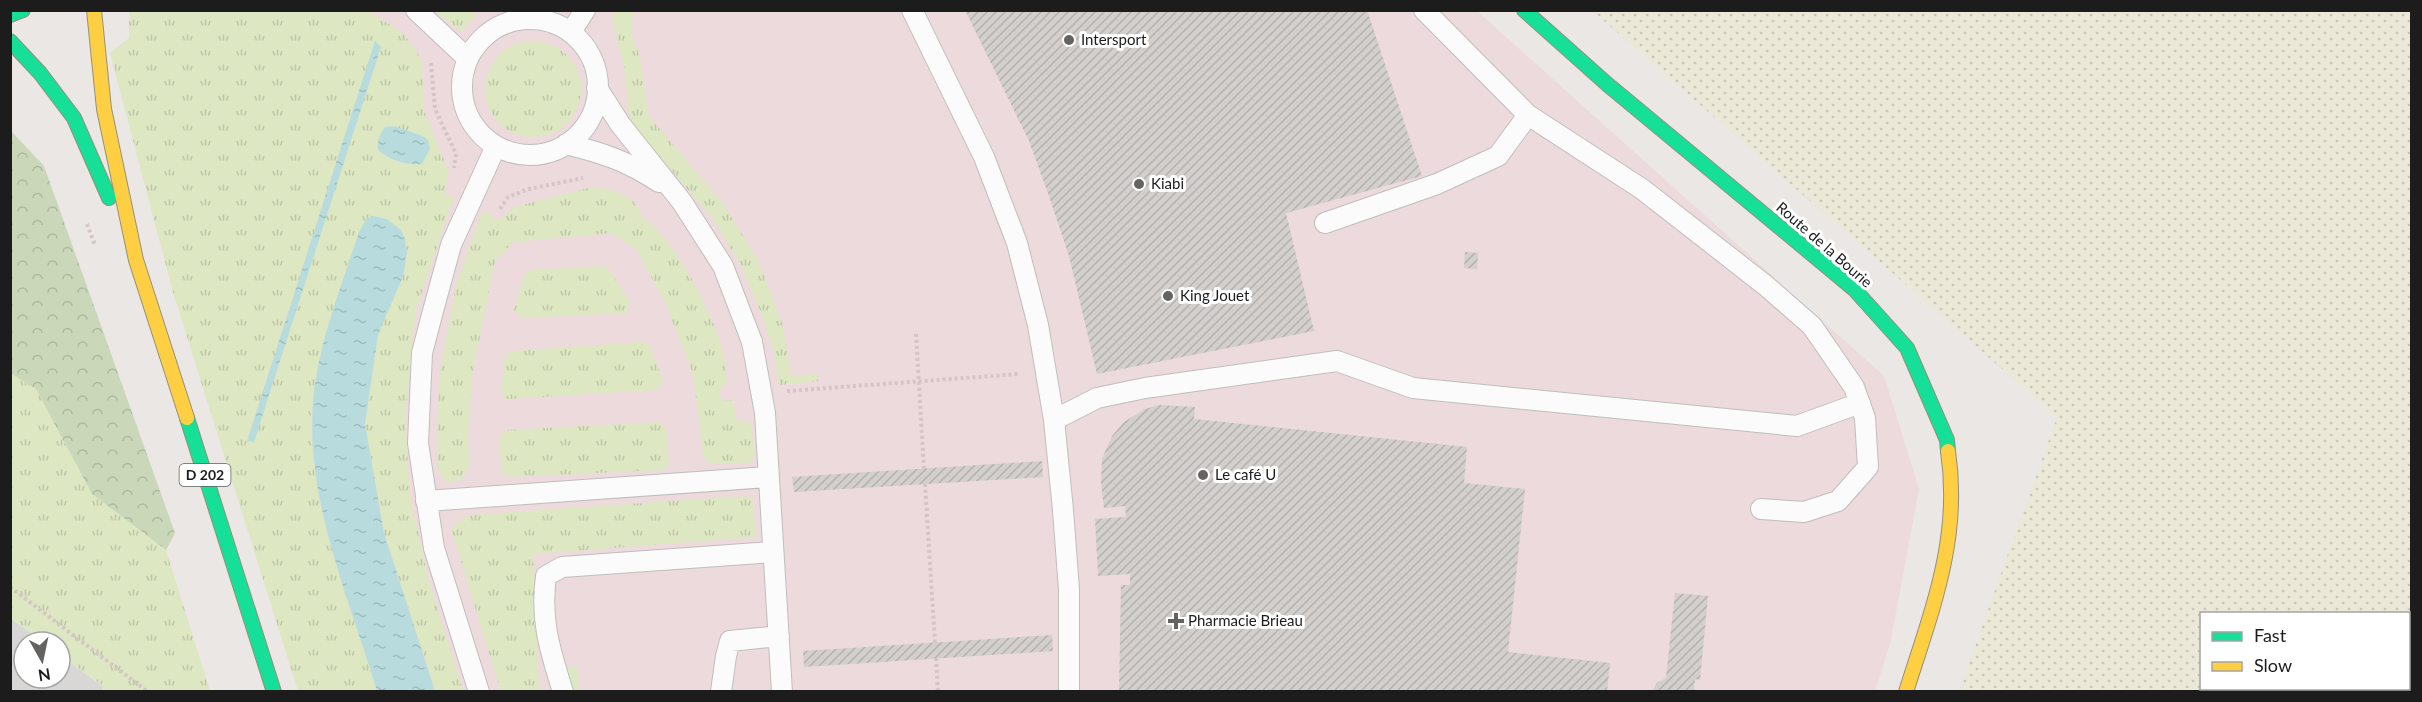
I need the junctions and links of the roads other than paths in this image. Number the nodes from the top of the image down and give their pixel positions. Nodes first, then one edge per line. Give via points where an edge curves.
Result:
1 (23, 10) edge
2 (94, 10) edge
3 (416, 10) edge
4 (585, 10) edge
5 (912, 10) edge
6 (1424, 10) edge
7 (1524, 10) edge
8 (10, 15) edge
9 (508, 15) edge
10 (571, 32) junction
11 (10, 41) edge
12 (468, 60) junction
13 (597, 88) junction
14 (1528, 115) junction
15 (566, 144) junction
16 (496, 146) junction
17 (672, 190) junction
18 (1325, 223) dead end
19 (136, 260) junction
20 (1860, 403) junction
21 (1054, 420) junction
22 (769, 477) junction
23 (426, 501) junction
24 (1761, 508) dead end
25 (773, 552) junction
26 (778, 636) junction
27 (552, 656) junction
28 (274, 692) edge
29 (479, 692) edge
30 (551, 692) edge
31 (563, 692) edge
32 (721, 692) edge
33 (782, 692) edge
34 (1069, 692) edge
35 (1906, 692) edge

1 - 8 main road
2 - 19 main road, D 202 via 104,110
3 - 12 lane
4 - 10 lane
5 - 21 lane via 984,157 1017,243 1038,325
6 - 14 lane
7 - 35 main road, Route de la Bourie via 1606,84 1854,289 1906,348 1947,440 1953,484 1943,574
9 - 10 lane via 549,21
9 - 12 lane via 481,39
10 - 13 lane via 590,52 598,74
11 - 19 main road, D 202 via 74,118
12 - 16 lane via 462,87 466,110 483,136
13 - 15 lane via 597,106 586,126
13 - 17 lane
14 - 18 lane via 1498,156 1437,184
14 - 20 lane via 1642,189 1773,292 1812,326 1854,387
15 - 16 lane via 537,155 517,154
15 - 17 lane via 607,154
16 - 23 lane via 451,244 422,353 418,443
17 - 22 lane via 723,266 752,342 763,393
19 - 28 main road, D 202
20 - 21 lane via 1797,426 1413,388 1337,361 1097,398
20 - 24 lane via 1865,418 1868,467 1838,501 1804,512
21 - 34 lane via 1069,590
22 - 23 lane
22 - 25 lane
23 - 29 lane via 434,548
25 - 26 lane
25 - 27 lane via 562,567 546,576 543,597
26 - 32 lane via 730,640
26 - 33 lane
27 - 30 lane
27 - 31 lane

